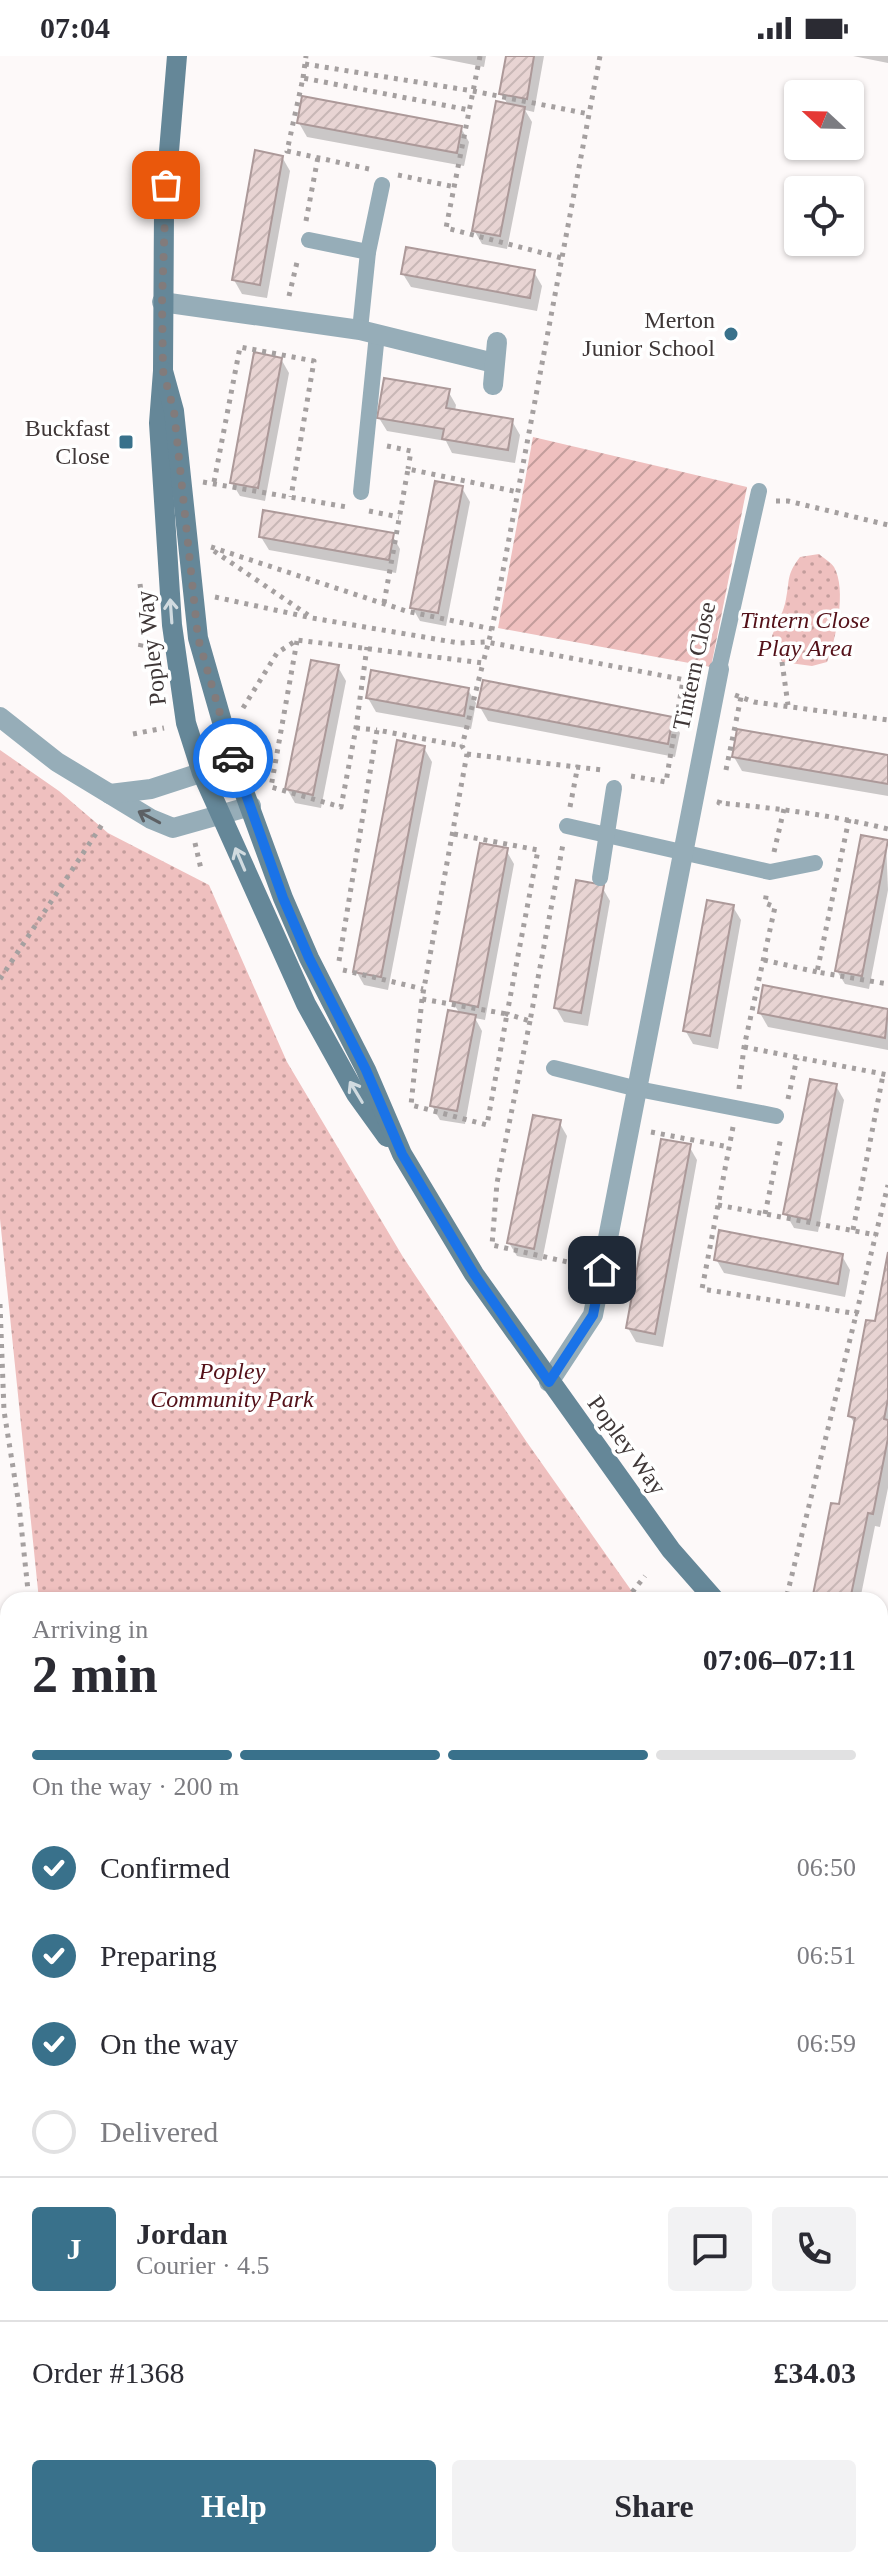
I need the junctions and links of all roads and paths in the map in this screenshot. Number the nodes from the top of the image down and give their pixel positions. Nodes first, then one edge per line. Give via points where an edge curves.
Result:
1 (177, 56) edge
2 (306, 56) edge
3 (480, 56) edge
4 (600, 56) edge
5 (305, 64) junction
6 (303, 78) junction
7 (473, 91) junction
8 (469, 110) junction
9 (589, 114) junction
10 (385, 177) junction
11 (455, 187) junction
12 (309, 240) dead end
13 (368, 252) junction
14 (562, 258) junction
15 (162, 302) junction
16 (369, 332) junction
17 (163, 371) junction
18 (493, 385) dead end
19 (366, 442) junction
20 (408, 469) junction
21 (361, 492) dead end
22 (518, 492) junction
23 (758, 496) joint
24 (291, 497) junction
25 (353, 508) dead end
26 (368, 511) dead end
27 (399, 517) junction
28 (888, 525) edge
29 (140, 584) dead end
30 (208, 595) dead end
31 (384, 603) junction
32 (312, 618) junction
33 (492, 629) junction
34 (297, 640) junction
35 (487, 642) junction
36 (367, 647) junction
37 (140, 649) dead end
38 (782, 662) dead end
39 (483, 663) junction
40 (719, 669) joint
41 (788, 705) junction
42 (242, 709) dead end
43 (0, 717) edge
44 (888, 720) edge
45 (356, 728) junction
46 (377, 730) junction
47 (462, 746) junction
48 (467, 754) junction
49 (234, 762) junction
50 (578, 765) junction
51 (607, 771) dead end
52 (202, 773) junction
53 (725, 773) dead end
54 (618, 781) joint
55 (722, 788) dead end
56 (110, 794) junction
57 (251, 806) junction
58 (784, 809) junction
59 (221, 816) junction
60 (849, 819) junction
61 (103, 823) dead end
62 (567, 826) junction
63 (888, 829) edge
64 (454, 834) junction
65 (606, 834) junction
66 (682, 852) junction
67 (815, 863) dead end
68 (770, 872) junction
69 (600, 878) dead end
70 (764, 960) junction
71 (817, 972) junction
72 (0, 979) edge
73 (888, 984) edge
74 (423, 989) junction
75 (422, 999) junction
76 (507, 1014) junction
77 (530, 1021) junction
78 (744, 1047) junction
79 (554, 1068) dead end
80 (886, 1075) edge
81 (638, 1089) junction
82 (736, 1108) junction
83 (776, 1116) dead end
84 (630, 1127) junction
85 (729, 1147) junction
86 (402, 1154) junction
87 (888, 1185) edge
88 (718, 1205) junction
89 (885, 1214) edge
90 (853, 1230) junction
91 (876, 1235) junction
92 (602, 1270) junction
93 (0, 1304) edge
94 (858, 1314) junction
95 (549, 1382) junction
96 (2, 1411) edge
97 (645, 1576) dead end
98 (28, 1592) edge
99 (632, 1592) edge
100 (708, 1592) edge
101 (788, 1592) edge

1 - 15 street, Popley Way
2 - 5 path
3 - 7 path
4 - 9 path
5 - 6 path
5 - 7 path
6 - 8 path
6 - 10 path via 287,151
7 - 8 path
7 - 9 path
8 - 11 path
9 - 14 path
10 - 11 path
10 - 13 lane
11 - 14 path via 446,228
12 - 13 lane
13 - 16 lane
14 - 22 path
15 - 16 street
15 - 17 street, Popley Way
16 - 18 street via 495,352
16 - 19 lane
17 - 49 street, Popley Way via 174,411 198,638
52 -> 17 street, Popley Way via 186,723 172,625 159,423
19 - 20 path via 411,451
19 - 21 lane
20 - 22 path
20 - 27 path
22 - 33 path
23 - 28 path
23 - 40 lane, Tintern Close
24 - 24 path via 214,482 240,347 314,361
24 - 25 path
26 - 27 path
27 - 31 path
29 - 37 path via 145,621
30 - 32 path
31 - 32 path via 206,546
31 - 33 path
32 - 35 path via 459,643
33 - 35 path
34 - 36 path
34 - 42 path via 277,653
34 - 45 path via 271,787 341,807
35 - 39 path
35 - 54 path via 683,680 666,782
36 - 39 path
36 - 45 path
38 - 41 path
39 - 47 path
40 - 66 street, Tintern Close
41 - 44 path
41 - 53 path via 741,697
43 - 56 street via 57,762
45 - 46 path
46 - 47 path
46 - 74 path via 338,959 344,972
47 - 48 path
48 - 50 path
48 - 64 path
49 - 52 street
49 - 57 street, Popley Way
50 - 51 path
50 - 62 path
52 - 56 street via 151,789
52 - 59 street, Popley Way
54 - 65 lane
55 - 58 path via 719,803
59 -> 56 street via 173,828
57 - 59 street
57 - 86 street, Popley Way via 283,898
58 - 60 path
58 - 68 path
86 -> 59 street, Popley Way via 356,1094 306,1004
60 - 63 path
60 - 71 path
61 - 72 path
62 - 65 lane
62 - 77 path
64 - 74 path
64 - 76 path via 538,850
65 - 66 lane
65 - 69 lane
66 - 68 lane
66 - 81 street, Tintern Close
67 - 68 lane
68 - 70 path via 765,903 775,907
70 - 71 path
70 - 78 path
71 - 73 path
74 - 75 path
75 - 76 path
75 - 76 path via 411,1105 487,1125
76 - 77 path
77 - 92 path via 497,1183 492,1245
78 - 80 path
78 - 82 path
79 - 81 lane
80 - 90 path
81 - 82 lane
81 - 84 street, Tintern Close
82 - 83 lane
82 - 85 path
84 - 85 path
84 - 92 street, Tintern Close
85 - 88 path
86 - 95 street, Popley Way via 474,1274
87 - 89 path
88 - 90 path
88 - 94 path via 702,1289
89 - 91 path
90 - 91 path
91 - 94 path
92 - 95 street, Tintern Close via 593,1315
93 - 96 path
94 - 101 path
95 - 100 street, Popley Way via 671,1550
96 - 98 path
97 - 99 path

